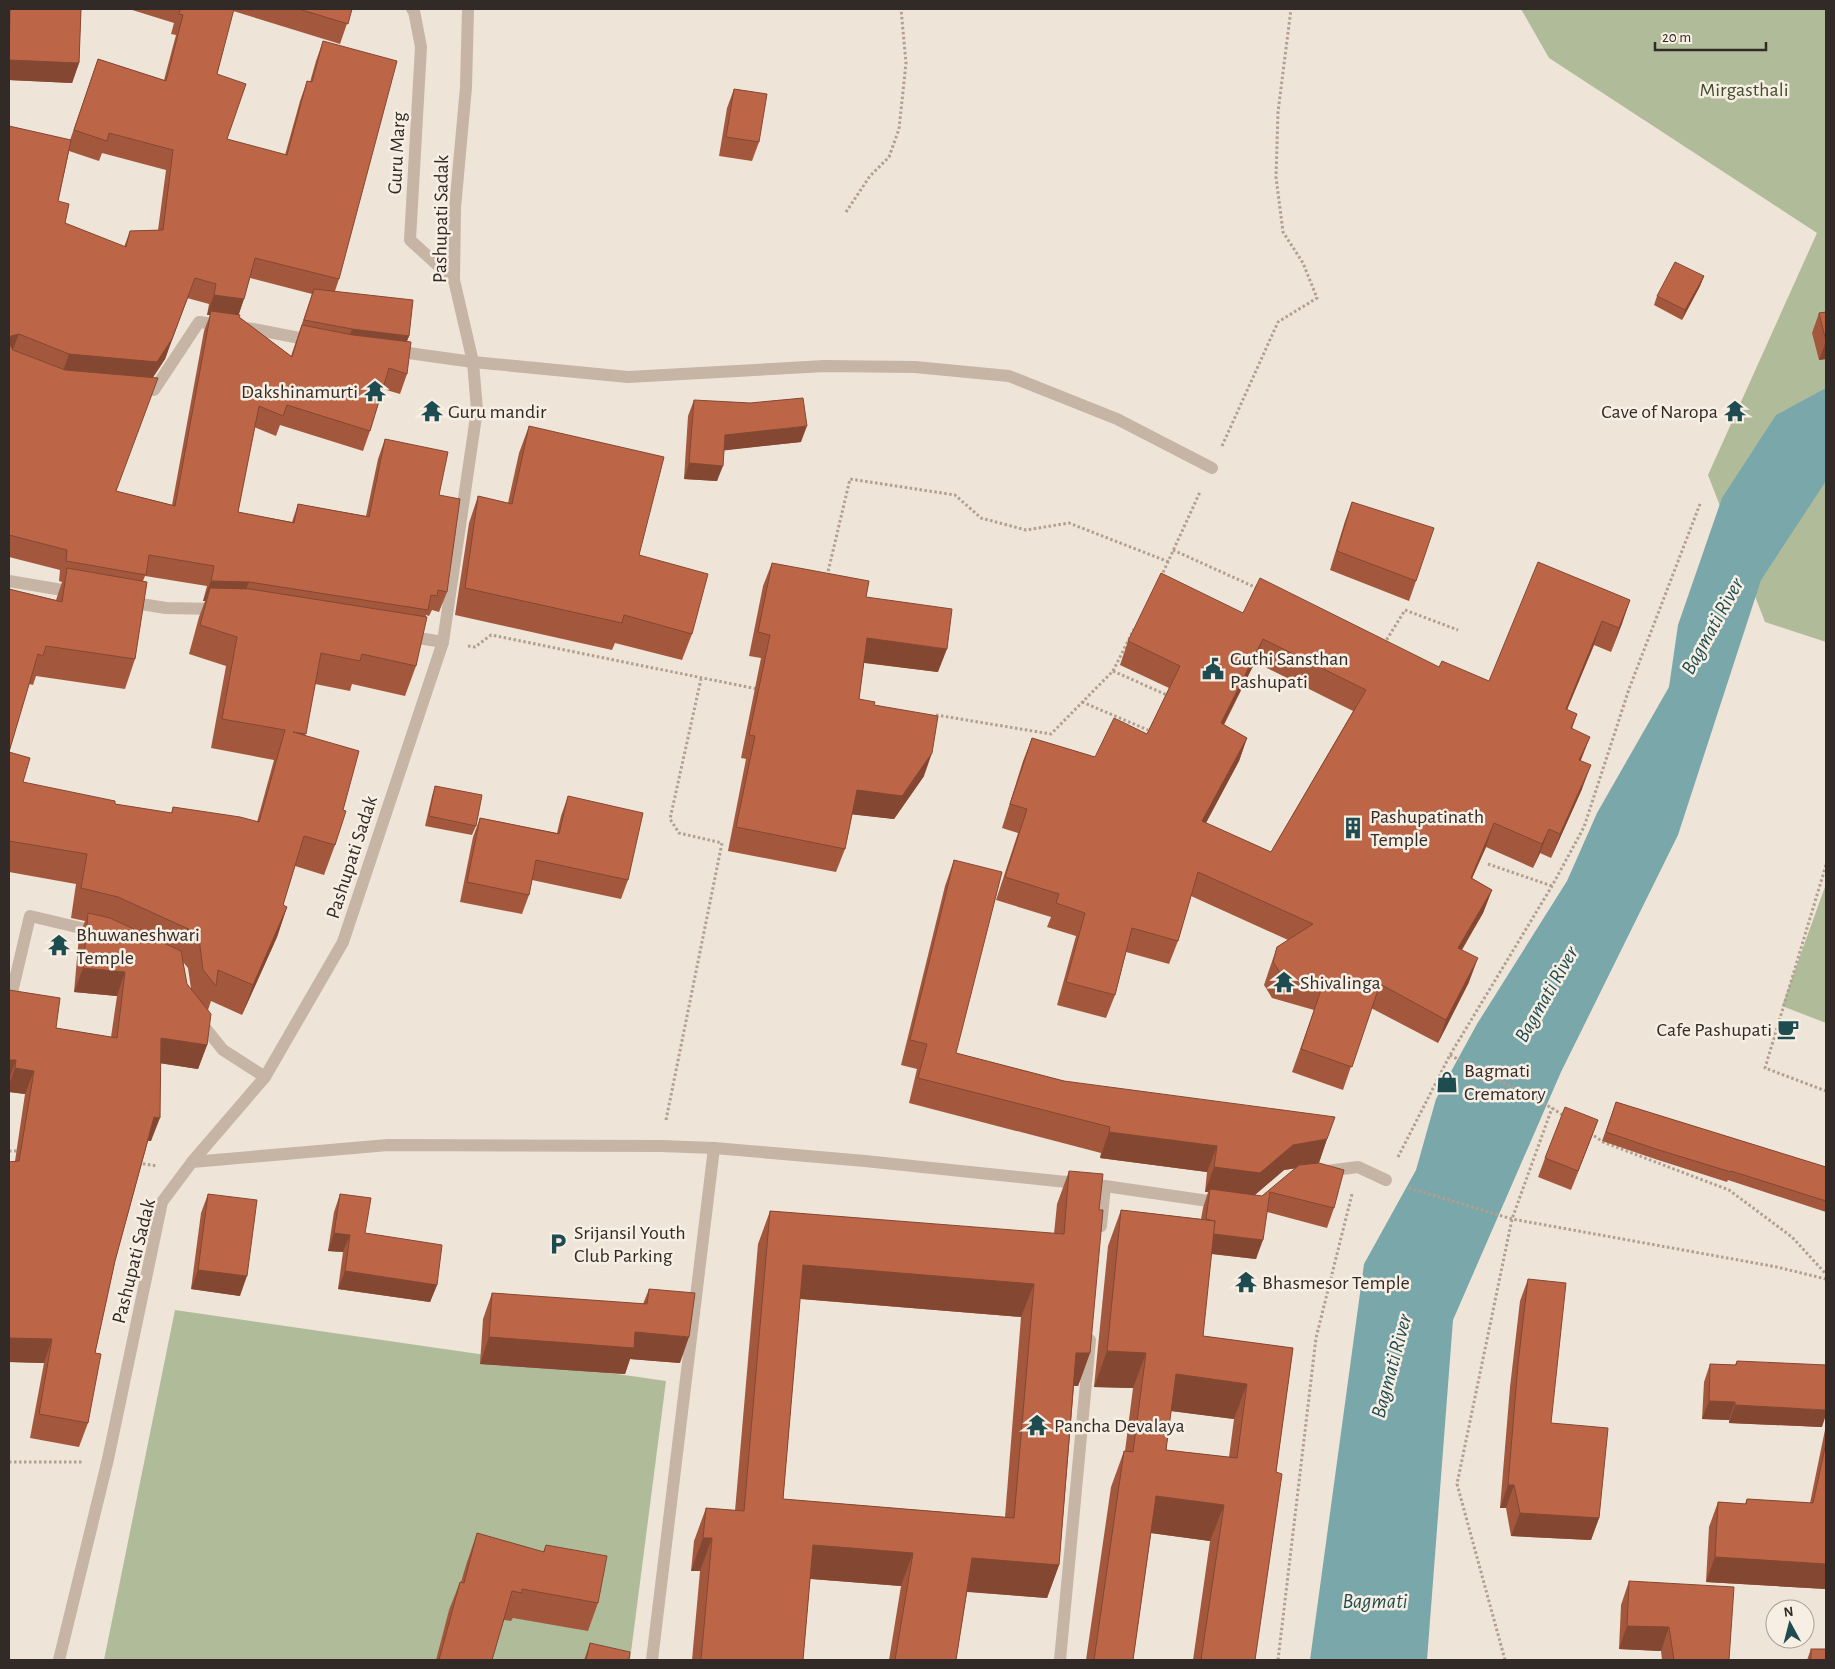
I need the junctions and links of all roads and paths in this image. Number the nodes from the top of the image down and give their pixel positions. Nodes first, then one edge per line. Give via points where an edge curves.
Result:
1 (412, 9) edge
2 (468, 9) edge
3 (902, 9) edge
4 (1291, 9) edge
5 (846, 212) dead end
6 (454, 280) junction
7 (329, 343) edge
8 (379, 350) edge
9 (473, 362) junction
10 (126, 387) edge
11 (1212, 468) junction
12 (1700, 504) dead end
13 (1173, 550) junction
14 (1169, 562) junction
15 (1160, 579) edge
16 (9, 581) edge
17 (826, 583) edge
18 (1261, 590) edge
19 (87, 595) edge
20 (117, 600) edge
21 (231, 610) edge
22 (1139, 620) edge
23 (1458, 630) dead end
24 (394, 634) edge
25 (1375, 641) edge
26 (443, 642) junction
27 (1112, 671) junction
28 (702, 679) junction
29 (764, 690) edge
30 (1171, 696) edge
31 (1082, 702) junction
32 (928, 714) edge
33 (1148, 730) edge
34 (1488, 864) edge
35 (1826, 865) edge
36 (1552, 886) junction
37 (112, 937) edge
38 (9, 1006) edge
39 (192, 1011) edge
40 (1450, 1055) junction
41 (265, 1077) junction
42 (1826, 1091) edge
43 (1552, 1108) junction
44 (1566, 1118) edge
45 (1588, 1132) edge
46 (661, 1146) junction
47 (714, 1148) junction
48 (9, 1151) edge
49 (26, 1151) edge
50 (130, 1162) edge
51 (192, 1162) junction
52 (1358, 1167) junction
53 (1315, 1173) edge
54 (1386, 1180) junction
55 (1105, 1186) junction
56 (1235, 1205) edge
57 (1512, 1219) junction
58 (1100, 1235) edge
59 (1826, 1274) edge
60 (1826, 1279) edge
61 (1092, 1324) edge
62 (108, 1459) junction
63 (9, 1462) edge
64 (60, 1660) edge
65 (652, 1660) edge
66 (1060, 1660) edge
67 (1278, 1660) edge
68 (1506, 1660) edge

1 - 6 street, Guru Marg via 421,47 410,240
2 - 6 street, Pashupati Sadak via 466,87 455,208
3 - 5 path via 906,63 899,129 889,157 870,176
4 - 11 path via 1278,112 1276,177 1283,232 1303,263 1317,298 1278,322
6 - 9 street, Pashupati Sadak
7 - 10 street via 199,322 154,390
8 - 9 street
9 - 11 street via 628,377 825,366 915,367 1009,376 1117,419
9 - 26 street, Pashupati Sadak via 477,410
11 - 13 path
12 - 36 path via 1629,689 1584,827
13 - 14 path
13 - 18 path
14 - 15 path
14 - 17 path via 1069,523 1026,530 981,518 955,495 850,479
16 - 19 street
20 - 21 street via 166,608
22 - 27 path
23 - 25 path via 1406,610 1384,645
24 - 26 street
26 - 28 path via 475,647 491,635
26 - 41 street, Pashupati Sadak via 343,942
27 - 30 path
27 - 31 path
28 - 29 path
28 - 46 path via 670,819 679,833 722,843
31 - 32 path via 1051,734
31 - 33 path
34 - 36 path
35 - 42 path via 1765,1068
36 - 40 path
37 - 38 street via 30,916
39 - 41 street via 223,1050
40 - 43 path
40 - 54 path
41 - 51 street, Pashupati Sadak
43 - 44 path
43 - 57 path
45 - 59 path via 1603,1142 1729,1190 1792,1237
46 - 47 street
46 - 51 street via 388,1145
47 - 55 street
47 - 65 street
48 - 49 path
50 - 51 path via 158,1166
51 - 62 street, Pashupati Sadak via 162,1202
52 - 53 street
52 - 54 street
52 - 67 path via 1316,1338
54 - 57 path
55 - 56 street
55 - 58 street
57 - 60 path via 1777,1267
57 - 68 path via 1457,1484
61 - 66 street
62 - 63 path
62 - 64 street, Pashupati Sadak

